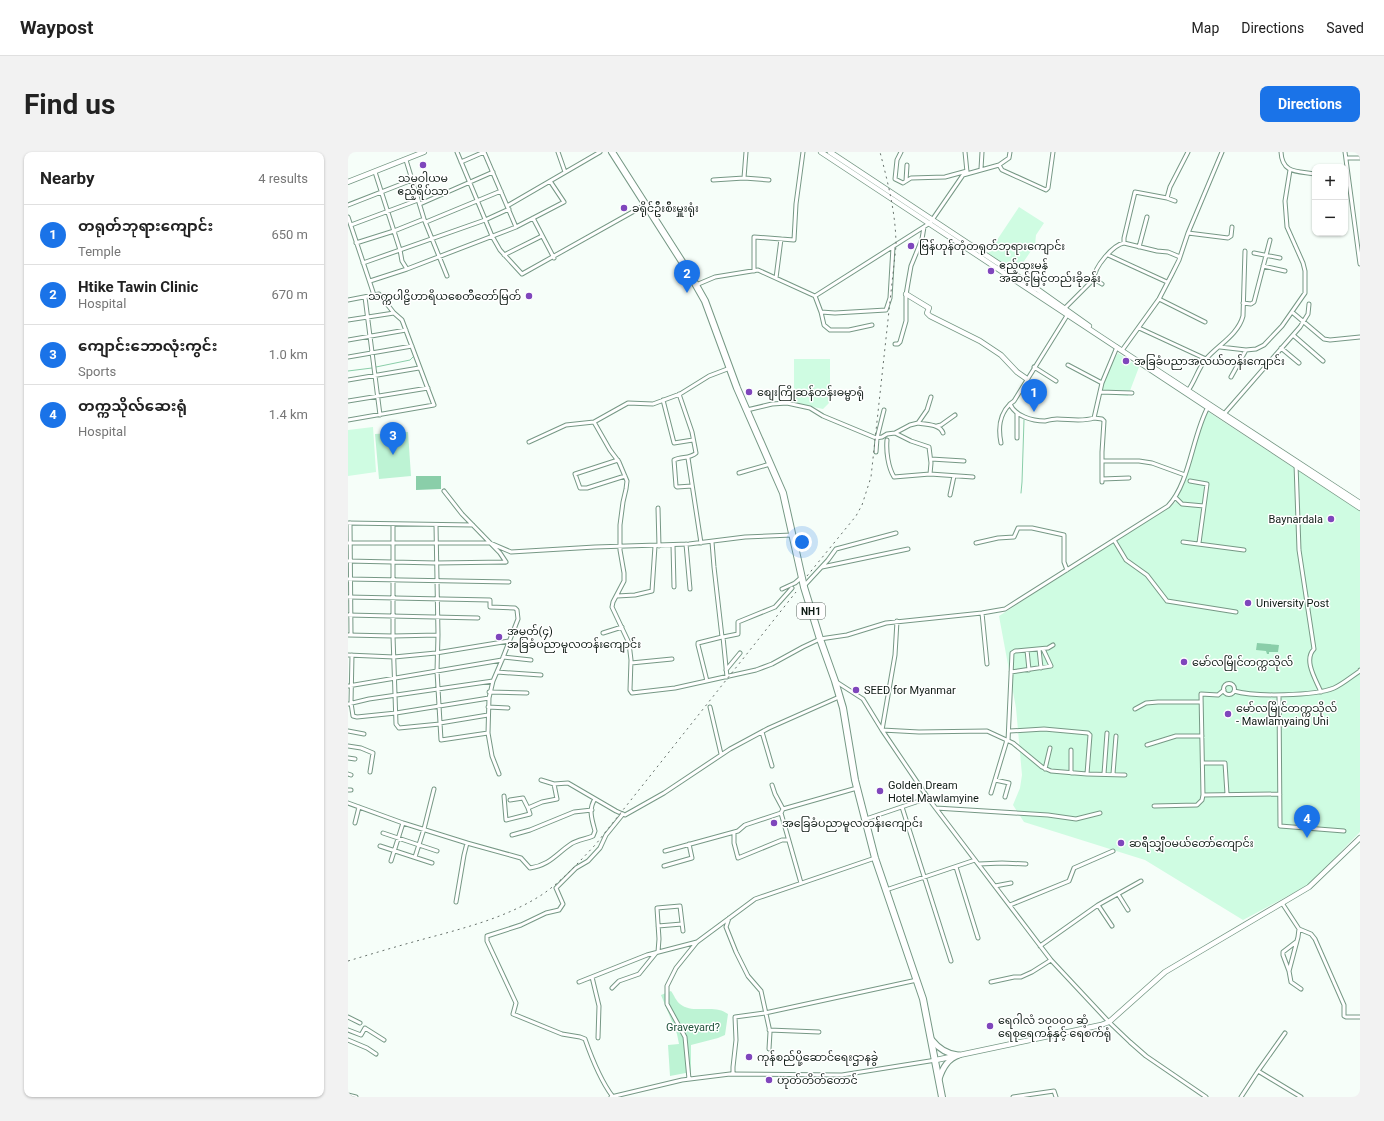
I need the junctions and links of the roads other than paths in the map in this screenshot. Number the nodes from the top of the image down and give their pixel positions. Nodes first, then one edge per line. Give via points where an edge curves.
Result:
1 (424, 152) edge
2 (456, 152) edge
3 (484, 152) edge
4 (558, 152) edge
5 (600, 152) edge
6 (612, 152) edge
7 (746, 152) edge
8 (804, 152) edge
9 (821, 152) edge
10 (830, 152) edge
11 (901, 152) edge
12 (965, 152) edge
13 (982, 152) edge
14 (1010, 152) edge
15 (1052, 152) edge
16 (1188, 152) edge
17 (1222, 152) edge
18 (1281, 152) edge
19 (1345, 152) edge
20 (1358, 152) edge
21 (1346, 158) junction
22 (1359, 158) edge
23 (406, 160) junction
24 (461, 162) junction
25 (1346, 164) edge
26 (999, 165) junction
27 (907, 166) dead end
28 (981, 169) junction
29 (1290, 170) junction
30 (375, 172) junction
31 (493, 172) junction
32 (565, 172) junction
33 (967, 172) junction
34 (1312, 174) edge
35 (744, 178) junction
36 (412, 180) junction
37 (712, 180) dead end
38 (769, 180) dead end
39 (550, 181) junction
40 (906, 181) junction
41 (348, 182) edge
42 (469, 182) junction
43 (1348, 187) edge
44 (500, 191) junction
45 (381, 192) junction
46 (1167, 198) junction
47 (477, 201) junction
48 (1175, 201) dead end
49 (419, 202) junction
50 (348, 205) edge
51 (645, 205) junction
52 (508, 208) junction
53 (388, 211) junction
54 (348, 217) edge
55 (1147, 217) dead end
56 (533, 218) junction
57 (485, 220) junction
58 (425, 221) junction
59 (931, 222) junction
60 (351, 225) junction
61 (516, 227) junction
62 (924, 227) junction
63 (1232, 227) dead end
64 (394, 231) junction
65 (1188, 232) junction
66 (492, 236) junction
67 (542, 236) junction
68 (432, 239) junction
69 (781, 239) junction
70 (1358, 239) edge
71 (1270, 240) dead end
72 (356, 243) junction
73 (1124, 243) junction
74 (893, 247) junction
75 (1139, 247) junction
76 (400, 250) junction
77 (1245, 252) dead end
78 (1254, 253) dead end
79 (504, 255) junction
80 (1108, 255) junction
81 (1265, 256) junction
82 (438, 257) junction
83 (1180, 257) junction
84 (554, 258) junction
85 (1280, 258) dead end
86 (363, 262) junction
87 (1360, 264) edge
88 (1263, 266) junction
89 (407, 269) junction
90 (754, 271) junction
91 (1285, 271) dead end
92 (447, 276) dead end
93 (776, 278) junction
94 (1094, 279) junction
95 (370, 281) junction
96 (1167, 282) junction
97 (1102, 284) dead end
98 (696, 285) junction
99 (373, 291) junction
100 (906, 294) junction
101 (374, 295) junction
102 (815, 296) junction
103 (367, 297) junction
104 (1159, 299) junction
105 (348, 300) edge
106 (1243, 303) junction
107 (1309, 304) dead end
108 (1064, 309) junction
109 (821, 312) junction
110 (1292, 312) junction
111 (394, 313) junction
112 (1068, 314) junction
113 (367, 316) junction
114 (348, 320) edge
115 (1205, 322) dead end
116 (1304, 322) junction
117 (872, 325) dead end
118 (1139, 328) junction
119 (406, 330) junction
120 (1293, 335) junction
121 (369, 336) junction
122 (1360, 337) edge
123 (348, 340) edge
124 (895, 344) dead end
125 (412, 346) junction
126 (1117, 347) junction
127 (1220, 347) junction
128 (1281, 348) junction
129 (1123, 349) junction
130 (1246, 350) junction
131 (372, 353) junction
132 (348, 356) edge
133 (1206, 358) junction
134 (1322, 361) dead end
135 (1299, 363) dead end
136 (1068, 365) dead end
137 (420, 368) junction
138 (730, 368) junction
139 (1034, 368) junction
140 (375, 376) junction
141 (1232, 377) dead end
142 (1027, 379) junction
143 (348, 380) edge
144 (1056, 381) dead end
145 (1102, 383) junction
146 (428, 388) junction
147 (1187, 391) junction
148 (1100, 392) junction
149 (1132, 393) dead end
150 (679, 394) junction
151 (377, 396) junction
152 (931, 398) dead end
153 (663, 400) junction
154 (348, 401) edge
155 (1010, 404) junction
156 (1208, 405) junction
157 (747, 410) junction
158 (884, 410) dead end
159 (1017, 413) junction
160 (1224, 414) junction
161 (380, 415) junction
162 (955, 415) dead end
163 (1094, 418) junction
164 (348, 420) edge
165 (594, 422) junction
166 (918, 423) junction
167 (937, 426) junction
168 (895, 433) junction
169 (943, 433) dead end
170 (877, 438) junction
171 (1017, 438) dead end
172 (693, 440) junction
173 (887, 440) dead end
174 (529, 442) dead end
175 (1001, 443) dead end
176 (876, 452) dead end
177 (688, 458) junction
178 (931, 459) junction
179 (618, 460) junction
180 (964, 461) dead end
181 (1102, 461) junction
182 (1296, 463) junction
183 (770, 464) junction
184 (739, 474) dead end
185 (930, 474) junction
186 (1185, 475) junction
187 (625, 476) junction
188 (954, 476) junction
189 (973, 477) dead end
190 (1129, 478) dead end
191 (1190, 481) dead end
192 (692, 486) junction
193 (444, 491) dead end
194 (1337, 491) junction
195 (950, 494) dead end
196 (1174, 497) junction
197 (1360, 503) edge
198 (1204, 506) junction
199 (658, 508) dead end
200 (1360, 508) edge
201 (349, 523) edge
202 (393, 524) junction
203 (436, 525) junction
204 (473, 525) junction
205 (896, 533) dead end
206 (792, 535) junction
207 (1114, 540) junction
208 (712, 542) junction
209 (1183, 542) dead end
210 (349, 543) edge
211 (393, 543) junction
212 (436, 543) junction
213 (490, 543) junction
214 (701, 543) junction
215 (976, 543) dead end
216 (686, 544) junction
217 (1199, 544) junction
218 (673, 545) junction
219 (620, 546) junction
220 (657, 546) junction
221 (908, 550) dead end
222 (1244, 550) dead end
223 (349, 561) edge
224 (393, 563) junction
225 (436, 563) junction
226 (822, 566) junction
227 (1067, 570) junction
228 (802, 577) junction
229 (349, 579) edge
230 (393, 581) junction
231 (436, 581) junction
232 (509, 582) dead end
233 (804, 586) junction
234 (674, 587) dead end
235 (792, 588) dead end
236 (690, 589) dead end
237 (782, 589) dead end
238 (616, 596) junction
239 (350, 597) edge
240 (393, 598) junction
241 (436, 599) junction
242 (1236, 612) dead end
243 (982, 613) junction
244 (349, 615) edge
245 (393, 616) junction
246 (437, 616) junction
247 (478, 618) dead end
248 (897, 621) junction
249 (622, 627) junction
250 (603, 633) dead end
251 (349, 635) edge
252 (438, 635) junction
253 (393, 636) junction
254 (722, 637) junction
255 (820, 639) junction
256 (509, 641) junction
257 (1053, 645) dead end
258 (1039, 649) junction
259 (1043, 649) junction
260 (1027, 650) junction
261 (436, 653) junction
262 (740, 653) dead end
263 (350, 655) edge
264 (394, 657) junction
265 (503, 659) junction
266 (672, 659) dead end
267 (531, 660) dead end
268 (631, 663) junction
269 (987, 664) dead end
270 (1041, 668) junction
271 (726, 670) junction
272 (1029, 670) junction
273 (1360, 670) edge
274 (437, 671) junction
275 (497, 672) junction
276 (1011, 672) junction
277 (540, 675) dead end
278 (395, 677) junction
279 (727, 677) junction
280 (492, 681) junction
281 (707, 681) junction
282 (835, 681) junction
283 (350, 685) edge
284 (438, 688) junction
285 (1224, 690) junction
286 (489, 692) junction
287 (1234, 692) junction
288 (1321, 692) junction
289 (527, 693) dead end
290 (395, 695) junction
291 (1279, 695) junction
292 (839, 697) junction
293 (488, 698) junction
294 (1202, 702) junction
295 (350, 703) edge
296 (439, 706) junction
297 (488, 707) junction
298 (710, 707) dead end
299 (508, 708) dead end
300 (1135, 709) dead end
301 (396, 713) junction
302 (488, 715) junction
303 (440, 723) junction
304 (882, 730) junction
305 (348, 731) edge
306 (1010, 731) junction
307 (488, 732) junction
308 (762, 732) junction
309 (1107, 733) dead end
310 (364, 734) dead end
311 (1116, 736) dead end
312 (1202, 736) junction
313 (1008, 740) junction
314 (1147, 745) dead end
315 (348, 746) edge
316 (1050, 748) dead end
317 (1071, 750) dead end
318 (721, 754) junction
319 (348, 758) edge
320 (355, 759) dead end
321 (1203, 763) junction
322 (772, 766) dead end
323 (1045, 769) junction
324 (370, 772) dead end
325 (1071, 773) junction
326 (499, 774) dead end
327 (1087, 774) junction
328 (1104, 774) junction
329 (1113, 774) junction
330 (1125, 775) dead end
331 (541, 780) dead end
332 (995, 780) junction
333 (554, 784) junction
334 (772, 785) dead end
335 (857, 788) junction
336 (434, 789) dead end
337 (991, 793) dead end
338 (1203, 794) junction
339 (1227, 794) junction
340 (1280, 794) junction
341 (504, 796) dead end
342 (1005, 797) dead end
343 (928, 798) junction
344 (510, 800) dead end
345 (595, 800) junction
346 (348, 803) edge
347 (1154, 806) dead end
348 (359, 807) junction
349 (902, 807) junction
350 (528, 808) junction
351 (936, 808) junction
352 (783, 809) junction
353 (592, 810) junction
354 (781, 812) junction
355 (1100, 813) dead end
356 (623, 814) junction
357 (865, 820) junction
358 (355, 823) dead end
359 (403, 823) junction
360 (424, 829) junction
361 (734, 832) junction
362 (1344, 832) dead end
363 (383, 833) dead end
364 (512, 835) dead end
365 (399, 838) junction
366 (1360, 838) edge
367 (788, 840) junction
368 (467, 843) junction
369 (689, 844) junction
370 (419, 845) junction
371 (380, 846) dead end
372 (395, 851) junction
373 (437, 851) dead end
374 (665, 851) dead end
375 (1114, 851) dead end
376 (415, 857) junction
377 (875, 858) junction
378 (975, 860) junction
379 (391, 861) dead end
380 (432, 863) dead end
381 (979, 864) junction
382 (1026, 864) dead end
383 (664, 866) dead end
384 (956, 867) junction
385 (925, 878) junction
386 (1141, 881) dead end
387 (801, 883) junction
388 (1011, 883) dead end
389 (995, 886) junction
390 (886, 890) junction
391 (1118, 894) junction
392 (456, 902) dead end
393 (1282, 902) junction
394 (1010, 905) junction
395 (1098, 905) junction
396 (1128, 910) dead end
397 (729, 918) junction
398 (682, 924) junction
399 (658, 926) junction
400 (1112, 926) dead end
401 (1299, 929) junction
402 (683, 931) dead end
403 (978, 938) dead end
404 (697, 942) junction
405 (1296, 942) junction
406 (1040, 946) junction
407 (657, 952) junction
408 (1051, 960) junction
409 (951, 961) dead end
410 (1288, 971) junction
411 (592, 977) junction
412 (917, 980) junction
413 (579, 982) dead end
414 (991, 982) dead end
415 (612, 988) dead end
416 (1301, 989) dead end
417 (765, 1013) junction
418 (348, 1016) edge
419 (1360, 1017) edge
420 (1109, 1022) junction
421 (360, 1023) dead end
422 (348, 1030) edge
423 (769, 1030) junction
424 (819, 1032) dead end
425 (1285, 1034) dead end
426 (598, 1038) dead end
427 (348, 1040) edge
428 (384, 1040) dead end
429 (932, 1040) junction
430 (769, 1049) dead end
431 (376, 1054) dead end
432 (959, 1055) junction
433 (936, 1060) junction
434 (1258, 1071) junction
435 (733, 1074) junction
436 (689, 1079) junction
437 (939, 1079) junction
438 (348, 1095) edge
439 (1033, 1096) edge
440 (356, 1097) edge
441 (612, 1097) edge
442 (942, 1097) edge
443 (1013, 1097) edge
444 (1056, 1097) edge
445 (1206, 1097) edge
446 (1241, 1097) edge
447 (1301, 1097) edge

1 - 23 main road
2 - 24 street
3 - 24 street
3 - 31 street
4 - 32 street
5 - 32 street
6 - 51 highway, NH1
7 - 35 street
8 - 69 street via 796,204 794,240
9 - 59 main road
10 - 59 main road
11 - 40 street via 897,160 895,179 903,183
12 - 33 street
13 - 28 street
14 - 26 street via 1009,158
15 - 26 street via 1046,190 1002,170
16 - 46 street
17 - 65 street
18 - 29 street via 1281,162
19 - 21 street
20 - 22 street
21 - 22 street
21 - 25 street
23 - 30 main road
23 - 36 street
24 - 42 street
26 - 28 street
27 - 40 street
28 - 33 street
29 - 34 street
29 - 110 street via 1285,201 1287,227 1303,263 1306,290
30 - 41 main road
30 - 45 street
31 - 42 street
31 - 44 street
32 - 39 street
33 - 40 street via 945,177 916,177
33 - 59 street
35 - 37 street
35 - 38 street
36 - 45 street
36 - 49 street
39 - 52 street
39 - 56 street via 564,202
42 - 47 street
42 - 49 street
43 - 70 street
44 - 47 street
44 - 52 street
45 - 50 street
45 - 53 street
46 - 48 street
46 - 73 street via 1135,192
47 - 57 street
47 - 58 street
49 - 53 street
49 - 58 street
51 - 84 street
51 - 98 highway, NH1
52 - 57 street
52 - 61 street
53 - 60 street
53 - 64 street
54 - 60 street
55 - 75 street
56 - 61 street
56 - 67 street
57 - 66 street
57 - 68 street
58 - 64 street
58 - 68 street
59 - 62 street
59 - 108 main road
59 - 112 main road
60 - 72 street
61 - 66 street
62 - 74 street
62 - 100 street via 911,266
63 - 65 street via 1231,236 1228,238
64 - 72 street
64 - 76 street
65 - 83 street
66 - 79 street
66 - 82 street
67 - 79 street
67 - 84 street
68 - 76 street
68 - 82 street
69 - 90 street via 754,237
69 - 93 street
70 - 87 street
71 - 81 street
72 - 86 street
73 - 75 street
73 - 80 street via 1116,246
74 - 102 street
74 - 109 street via 890,298 886,310
75 - 83 street via 1168,252
76 - 86 street
76 - 89 street
77 - 106 street
78 - 81 street
79 - 84 street via 522,274
80 - 94 street via 1098,266
80 - 96 street
81 - 85 street
81 - 88 street
82 - 89 street
82 - 92 street
83 - 96 street
86 - 95 street
88 - 91 street
88 - 106 street via 1254,302
89 - 95 street
90 - 93 street via 758,270
90 - 98 street via 715,277
93 - 102 street
94 - 97 street
94 - 108 street
95 - 99 street
96 - 104 street
98 - 138 highway, NH1
99 - 101 street
99 - 103 street
100 - 124 street via 906,321 900,342
100 - 142 main road via 929,308 927,313 930,316 980,341
101 - 103 street
101 - 111 street via 379,294
102 - 109 street
103 - 105 street
103 - 113 street
104 - 115 street
104 - 118 street
106 - 127 street via 1241,324
107 - 116 street
108 - 112 main road
109 - 117 street via 824,325 830,330 849,330
110 - 116 street
110 - 130 street via 1264,345
111 - 113 street
111 - 119 street via 402,320
112 - 126 main road
112 - 129 main road
112 - 139 street
113 - 114 street
113 - 121 street
116 - 120 street
116 - 122 street via 1324,339
118 - 129 street
118 - 133 street
119 - 121 street
119 - 125 street
120 - 128 street
120 - 134 street
121 - 123 street
121 - 131 street
125 - 131 street
125 - 137 street
126 - 145 street
126 - 147 main road
127 - 130 street
127 - 133 street
128 - 135 street
128 - 160 street
129 - 147 main road
130 - 141 street
131 - 132 street
131 - 140 street
133 - 147 street
136 - 145 street
137 - 140 street
137 - 146 street
138 - 150 street via 709,376
138 - 157 highway, NH1
139 - 142 street
139 - 144 street
140 - 143 street
140 - 151 street
142 - 155 street
145 - 148 street
146 - 151 street
146 - 161 street via 434,406
147 - 156 main road
148 - 149 street
148 - 163 street
150 - 153 street
150 - 172 street
151 - 154 street
151 - 161 street
152 - 166 street
153 - 165 street via 653,404 628,403
153 - 172 street via 674,443
155 - 159 street
155 - 175 street via 1003,412 1000,422
156 - 160 main road
156 - 182 main road
156 - 186 street via 1201,419
157 - 170 street via 787,403 810,408 829,419
157 - 183 highway, NH1
158 - 170 street
159 - 163 street via 1045,421
159 - 171 street
160 - 182 main road
161 - 164 street
162 - 167 street
163 - 181 street via 1104,421
165 - 174 street via 566,425
165 - 179 street
166 - 167 street
166 - 168 street
167 - 169 street
168 - 170 street
168 - 178 street via 929,447
170 - 176 street
172 - 177 street via 696,454
173 - 185 street via 886,453 894,477
177 - 192 street
177 - 192 street via 674,460 676,486
178 - 180 street
178 - 185 street
179 - 187 street
179 - 187 street via 575,474 580,488
181 - 186 street via 1152,463
181 - 190 street via 1102,480
182 - 194 main road
182 - 288 street via 1299,550 1314,649 1309,659
183 - 184 street
183 - 206 highway, NH1 via 785,502
185 - 188 street
186 - 196 street
187 - 219 street via 627,481 620,525
188 - 189 street
188 - 195 street
191 - 198 street via 1207,484
192 - 214 street
193 - 204 street
194 - 197 main road
194 - 200 main road
196 - 198 street via 1182,504
196 - 207 street via 1168,506
198 - 217 street
199 - 220 street
201 - 202 street
201 - 210 street
202 - 203 street
202 - 211 street
203 - 204 street
203 - 212 street
204 - 213 street
205 - 226 street via 839,547
206 - 208 street via 745,537
206 - 228 highway, NH1
207 - 227 street
207 - 242 street via 1126,560 1147,575 1167,601
208 - 214 street
208 - 254 street
209 - 217 street
210 - 211 street
210 - 223 street
211 - 212 street
211 - 224 street
212 - 213 street
212 - 225 street
213 - 219 street via 512,552
213 - 225 street via 506,562
214 - 216 street
215 - 227 street via 1014,537 1018,528 1032,528 1064,535 1064,562
216 - 218 street
216 - 236 street
217 - 222 street
218 - 220 street
218 - 234 street
219 - 220 street
219 - 238 street via 624,581
220 - 238 street via 652,591
221 - 226 street
223 - 224 street
223 - 229 street
224 - 225 street
224 - 230 street
225 - 231 street
226 - 233 street
227 - 243 street via 1005,608
228 - 233 highway, NH1
228 - 237 street
229 - 230 street
229 - 239 street
230 - 231 street
230 - 240 street
231 - 232 street
231 - 241 street
233 - 255 highway, NH1
235 - 254 street via 775,607 738,622 738,634
238 - 249 street via 612,607
239 - 240 street
239 - 244 street
240 - 241 street
240 - 245 street
241 - 246 street
241 - 256 street via 490,600 490,607 515,608 518,619
243 - 248 street
243 - 269 street
244 - 245 street
244 - 251 street
245 - 246 street
245 - 253 street
246 - 247 street
246 - 252 street
248 - 255 street via 847,635
248 - 304 street via 895,655
249 - 250 street
249 - 268 street via 629,643
251 - 253 street
252 - 253 street
252 - 261 street
253 - 264 street
254 - 271 street
254 - 281 street via 698,643
255 - 279 street via 772,664
255 - 282 highway, NH1
256 - 261 street
256 - 265 street
257 - 259 street
258 - 259 street
258 - 260 street
258 - 270 street
259 - 270 street via 1052,666
260 - 272 street
260 - 276 street via 1012,653
261 - 264 street
261 - 274 street
262 - 271 street
263 - 264 street
263 - 283 street
264 - 278 street
265 - 267 street
265 - 274 street
265 - 275 street
266 - 268 street
268 - 281 street via 631,692 660,690
270 - 272 street
271 - 279 street
272 - 276 street
273 - 288 street via 1334,688
274 - 278 street
274 - 284 street
275 - 277 street
275 - 280 street
276 - 306 street
278 - 283 street
278 - 290 street
279 - 281 street
280 - 284 street
280 - 286 street
282 - 292 highway, NH1
282 - 304 street via 863,699
283 - 295 street
284 - 290 street
284 - 296 street
285 - 287 street via 1227,694
285 - 287 street via 1224,685 1229,683 1234,686
285 - 294 street via 1218,695 1201,694
286 - 289 street
286 - 293 street
287 - 291 street
288 - 291 street
290 - 295 street
290 - 301 street
291 - 340 street
292 - 308 street
292 - 335 highway, NH1
293 - 296 street
293 - 297 street
294 - 300 street via 1146,703
294 - 312 street
295 - 301 street via 353,716
296 - 301 street
296 - 303 street
297 - 299 street
297 - 302 street
298 - 318 street
301 - 303 street via 396,724 399,728
302 - 303 street
302 - 307 street
303 - 307 street via 441,740
304 - 313 street via 987,731
304 - 343 street
305 - 310 street
306 - 313 street
306 - 327 street via 1044,729 1088,733 1090,735
307 - 326 street via 492,756
308 - 318 street
308 - 322 street
309 - 328 street
311 - 329 street
312 - 314 street via 1176,736
312 - 321 street
313 - 323 street
313 - 332 street
315 - 324 street via 373,753
316 - 323 street
317 - 325 street
318 - 356 street via 664,793 629,814
319 - 320 street
321 - 338 street
321 - 339 street via 1225,763
323 - 325 street
325 - 327 street
327 - 328 street
328 - 329 street
329 - 330 street
331 - 333 street
332 - 337 street
332 - 342 street via 1009,783
333 - 345 street via 568,783
333 - 350 street via 558,799
334 - 352 street
335 - 352 street
335 - 357 highway, NH1
336 - 360 street
338 - 339 street
338 - 347 street via 1197,805
339 - 340 street
340 - 362 street via 1280,826
341 - 350 street via 506,820 530,814
343 - 349 street
343 - 351 street
344 - 350 street via 524,798
345 - 353 street
345 - 356 street
346 - 348 street
348 - 358 street
348 - 359 street
349 - 357 street
349 - 385 street
351 - 355 street via 1076,819
351 - 378 street
352 - 354 street
353 - 364 street via 574,812
353 - 368 street via 595,831 593,836 572,843 553,859 539,866 530,868 521,858
354 - 361 street via 745,824
354 - 367 street
356 - 441 street via 606,835 600,848 556,888 563,904 559,910 487,936 516,1003 513,1014 562,1034 585,1039 605,1087
357 - 377 highway, NH1
359 - 360 street
359 - 365 street
360 - 368 street
360 - 370 street
361 - 367 street via 738,858 782,840
361 - 369 street
363 - 365 street
365 - 370 street
365 - 372 street
366 - 393 main road via 1308,887
367 - 387 street
368 - 392 street
369 - 374 street
369 - 383 street via 692,858
370 - 373 street
370 - 376 street
371 - 372 street
372 - 376 street
372 - 379 street
375 - 394 street via 1074,868 1069,881
376 - 380 street
377 - 387 street
377 - 390 highway, NH1
378 - 381 street
378 - 384 street
381 - 382 street
381 - 389 street
384 - 385 street
384 - 403 street
385 - 390 street
385 - 409 street
386 - 391 street
387 - 397 street via 755,899
388 - 389 street
389 - 394 street
390 - 412 highway, NH1
391 - 395 street
391 - 396 street
393 - 401 street
393 - 420 main road via 1165,972
394 - 406 street
395 - 400 street
395 - 406 street
397 - 404 street
397 - 417 street via 726,926 748,976 761,991
398 - 399 street
398 - 399 street via 680,906 657,908
398 - 402 street
399 - 407 street
401 - 405 street
401 - 419 street via 1315,938 1344,1005 1344,1016
404 - 407 street
404 - 436 street via 676,968 667,986 667,1004 685,1037
405 - 410 street
405 - 410 street via 1282,953
406 - 408 street
407 - 411 street
407 - 415 street via 639,974 619,981
408 - 414 street via 1021,977 1014,976
408 - 420 street
410 - 416 street via 1291,982
411 - 413 street
411 - 426 street via 599,1006
412 - 417 street
412 - 429 highway, NH1
417 - 423 street
417 - 435 street via 735,1017
418 - 421 street
420 - 432 main road
420 - 445 street via 1146,1056
422 - 428 street via 361,1035 365,1028
423 - 424 street
423 - 430 street
425 - 434 street
427 - 431 street
429 - 432 main road via 949,1053
429 - 433 highway, NH1
432 - 433 main road
432 - 437 main road via 950,1060
433 - 435 street via 842,1075
433 - 437 highway, NH1
434 - 446 street
434 - 447 street
435 - 436 street
436 - 441 street
437 - 442 highway, NH1
438 - 440 street
439 - 443 street
439 - 444 street via 1054,1091

